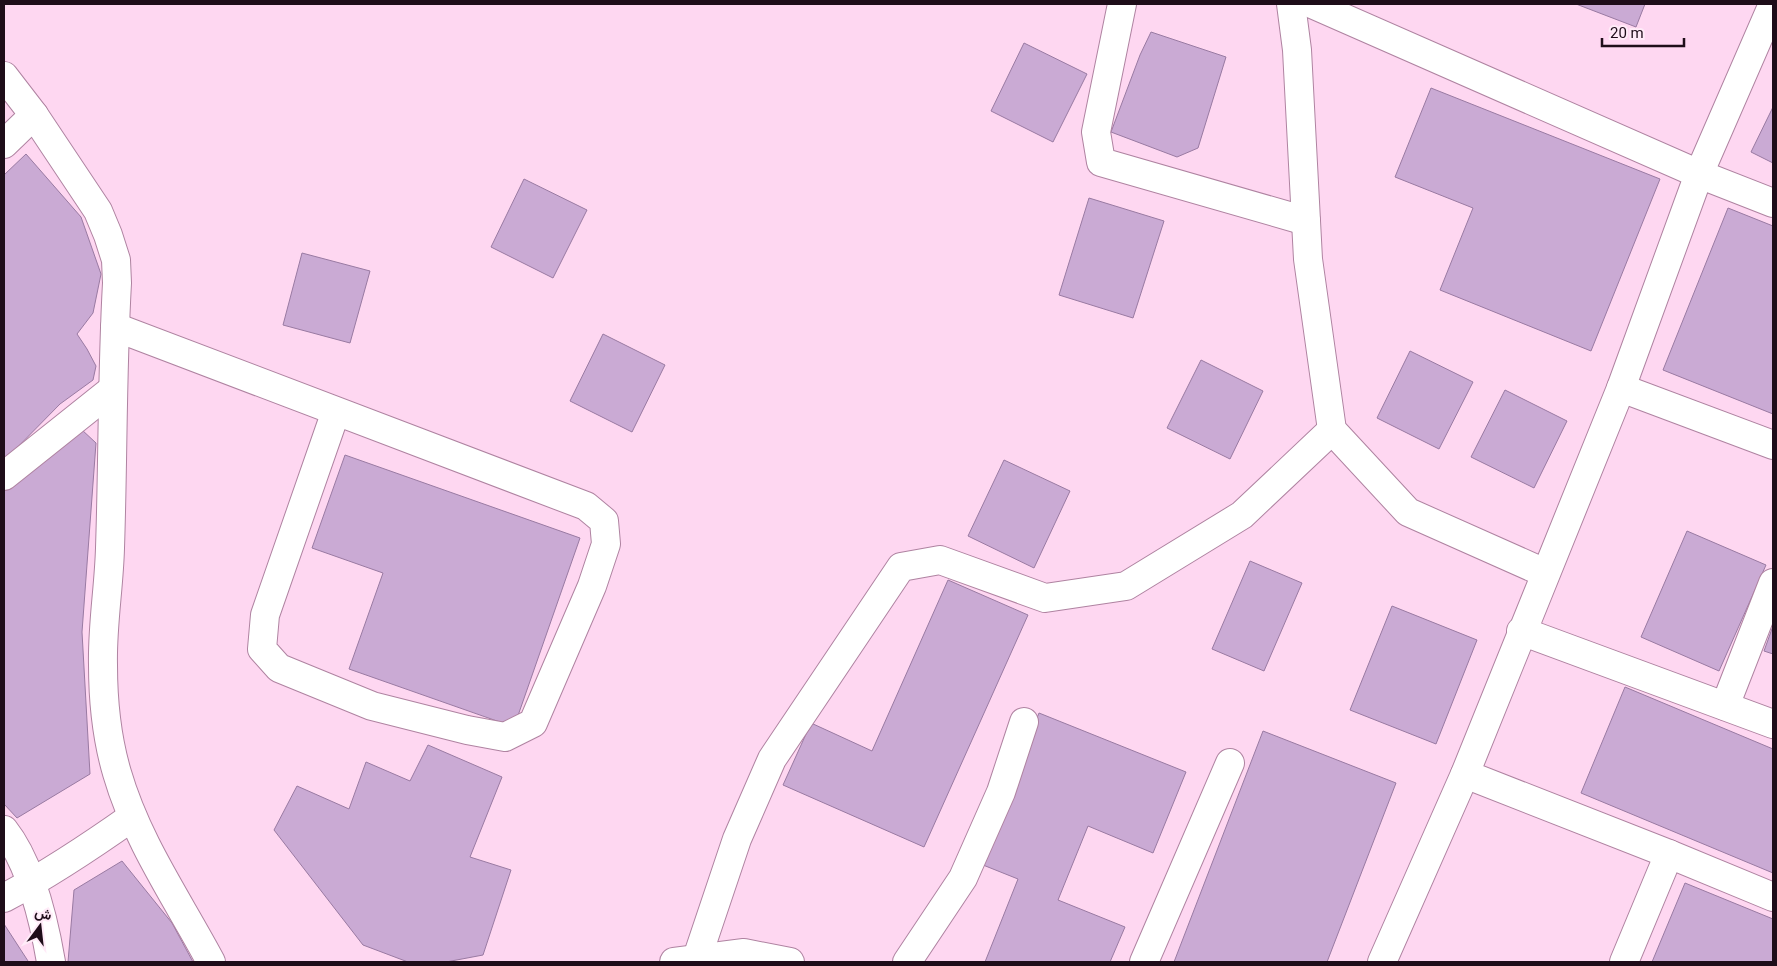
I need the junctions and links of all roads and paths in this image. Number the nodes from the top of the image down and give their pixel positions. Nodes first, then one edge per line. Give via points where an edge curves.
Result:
1 (1122, 4) edge
2 (1291, 4) edge
3 (1312, 4) edge
4 (1773, 4) edge
5 (4, 76) edge
6 (34, 115) junction
7 (4, 144) edge
8 (1698, 174) junction
9 (1773, 203) edge
10 (1306, 221) junction
11 (115, 327) junction
12 (1621, 388) junction
13 (113, 389) junction
14 (336, 411) junction
15 (1332, 430) junction
16 (1773, 445) edge
17 (4, 476) edge
18 (1545, 573) junction
19 (1773, 583) edge
20 (1522, 631) junction
21 (1725, 706) junction
22 (1024, 722) dead end
23 (1773, 724) edge
24 (1230, 763) dead end
25 (1464, 774) junction
26 (132, 817) junction
27 (4, 830) edge
28 (1669, 854) junction
29 (31, 883) junction
30 (1773, 897) edge
31 (4, 898) edge
32 (686, 960) edge
33 (51, 962) edge
34 (211, 962) edge
35 (790, 962) edge
36 (907, 962) edge
37 (1144, 962) edge
38 (1382, 962) edge
39 (1624, 962) edge

1 - 10 street via 1096,132 1101,162
2 - 10 street via 1298,50
3 - 8 street
4 - 8 street
5 - 6 street
6 - 7 street
6 - 11 street via 98,210 108,235 116,260
8 - 9 street
8 - 12 street
10 - 15 street via 1308,259
11 - 13 street
11 - 14 street
12 - 16 street
12 - 18 street
13 - 17 street
13 - 26 street via 110,549 102,664 107,723 117,772
14 - 14 street via 265,615 262,649 279,668 372,706 505,737 534,723 592,586 606,544 604,521 586,506
15 - 18 street via 1408,512
15 - 32 street via 1242,515 1126,586 1045,598 940,560 901,567 772,759
18 - 20 street
19 - 21 street
20 - 21 street
20 - 25 street
21 - 23 street
22 - 36 street via 1001,792 963,878
24 - 37 street
25 - 28 street
25 - 38 street
26 - 29 street
26 - 34 street via 160,874
27 - 29 street
28 - 30 street
28 - 39 street
29 - 31 street
29 - 33 street via 45,927
32 - 35 street via 744,953

